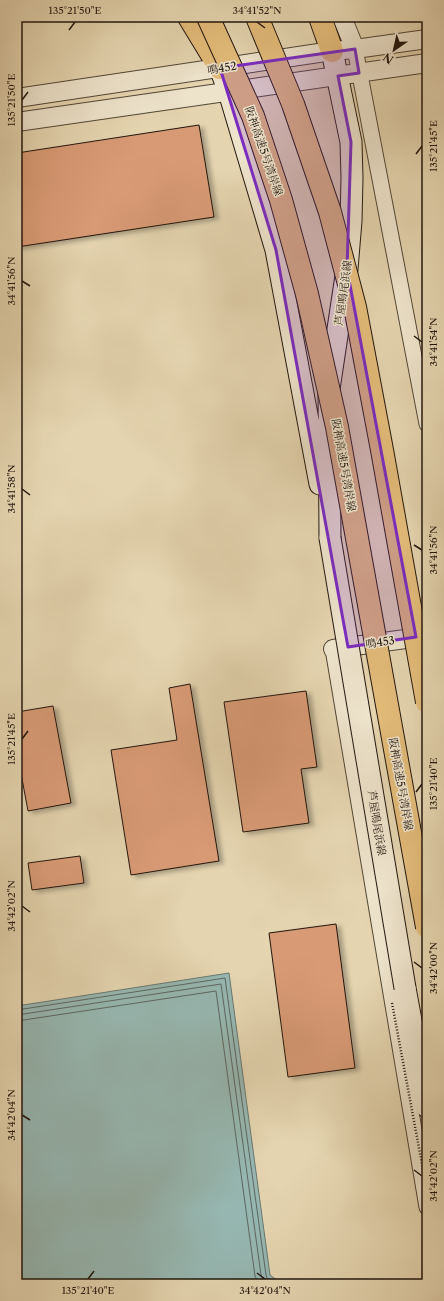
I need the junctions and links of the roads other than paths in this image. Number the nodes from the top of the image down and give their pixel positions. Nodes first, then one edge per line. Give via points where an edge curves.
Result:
1 (190, 17) edge
2 (208, 17) edge
3 (257, 17) edge
4 (320, 17) edge
5 (342, 17) edge
6 (427, 39) edge
7 (355, 49) junction
8 (332, 51) junction
9 (427, 63) edge
10 (220, 68) junction
11 (359, 73) junction
12 (338, 76) junction
13 (229, 92) junction
14 (17, 98) edge
15 (17, 122) edge
16 (427, 424) edge
17 (330, 538) junction
18 (427, 636) edge
19 (333, 649) joint
20 (427, 702) edge
21 (427, 927) edge
22 (427, 1107) edge
23 (427, 1207) edge

1 - 10 highway
2 - 21 highway, 阪神高速5号湾岸線, bridge via 253,116 281,200 307,294 337,427
3 - 20 highway, bridge via 293,104 330,212 355,308
4 - 8 highway
5 - 7 street
6 - 7 street, 鳴452
7 - 8 street, 鳴452
7 - 11 street
8 - 10 street, 鳴452
8 - 12 main road, 芦屋鳴尾浜線
9 - 11 street
10 - 13 main road, 芦屋鳴尾浜線
10 - 14 street, 鳴452
11 - 12 street
11 - 16 street
12 - 13 street
12 - 17 main road, 芦屋鳴尾浜線 via 351,142 352,185 347,269 329,389
13 - 15 street
13 - 17 main road, 芦屋鳴尾浜線 via 276,250
17 - 22 main road, 芦屋鳴尾浜線, bridge
18 - 19 street, 鳴453
19 - 23 street

